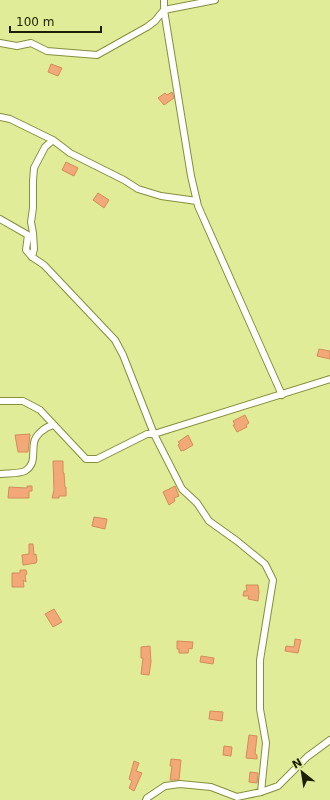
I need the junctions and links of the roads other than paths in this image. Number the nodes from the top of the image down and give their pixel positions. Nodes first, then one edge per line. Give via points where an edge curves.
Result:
1 (164, 0) edge
2 (215, 0) edge
3 (164, 10) junction
4 (0, 43) edge
5 (0, 117) edge
6 (53, 140) junction
7 (197, 200) junction
8 (0, 219) edge
9 (32, 257) junction
10 (330, 379) edge
11 (282, 395) junction
12 (0, 401) edge
13 (53, 425) junction
14 (154, 434) junction
15 (0, 474) edge
16 (330, 740) edge
17 (261, 792) junction
18 (146, 800) edge

1 - 3 street
2 - 3 street
3 - 4 street via 147,27 97,55 47,51 31,43 17,46
3 - 7 street
5 - 6 street via 10,119
6 - 7 street via 70,153 138,189 161,196
6 - 9 street via 45,147 34,168
7 - 11 street
8 - 9 street via 28,234 26,250
9 - 14 street via 44,265 115,340
10 - 11 street
11 - 14 street
12 - 13 street via 23,401 40,410
13 - 14 street via 86,458 97,459 147,434
13 - 15 street via 40,432 34,442 33,464 24,472
14 - 17 street via 182,489 197,503 209,521 265,564 273,580 260,660 260,709 266,743
16 - 17 street via 307,757 278,786
17 - 18 street via 237,797 211,787 180,784 164,786

